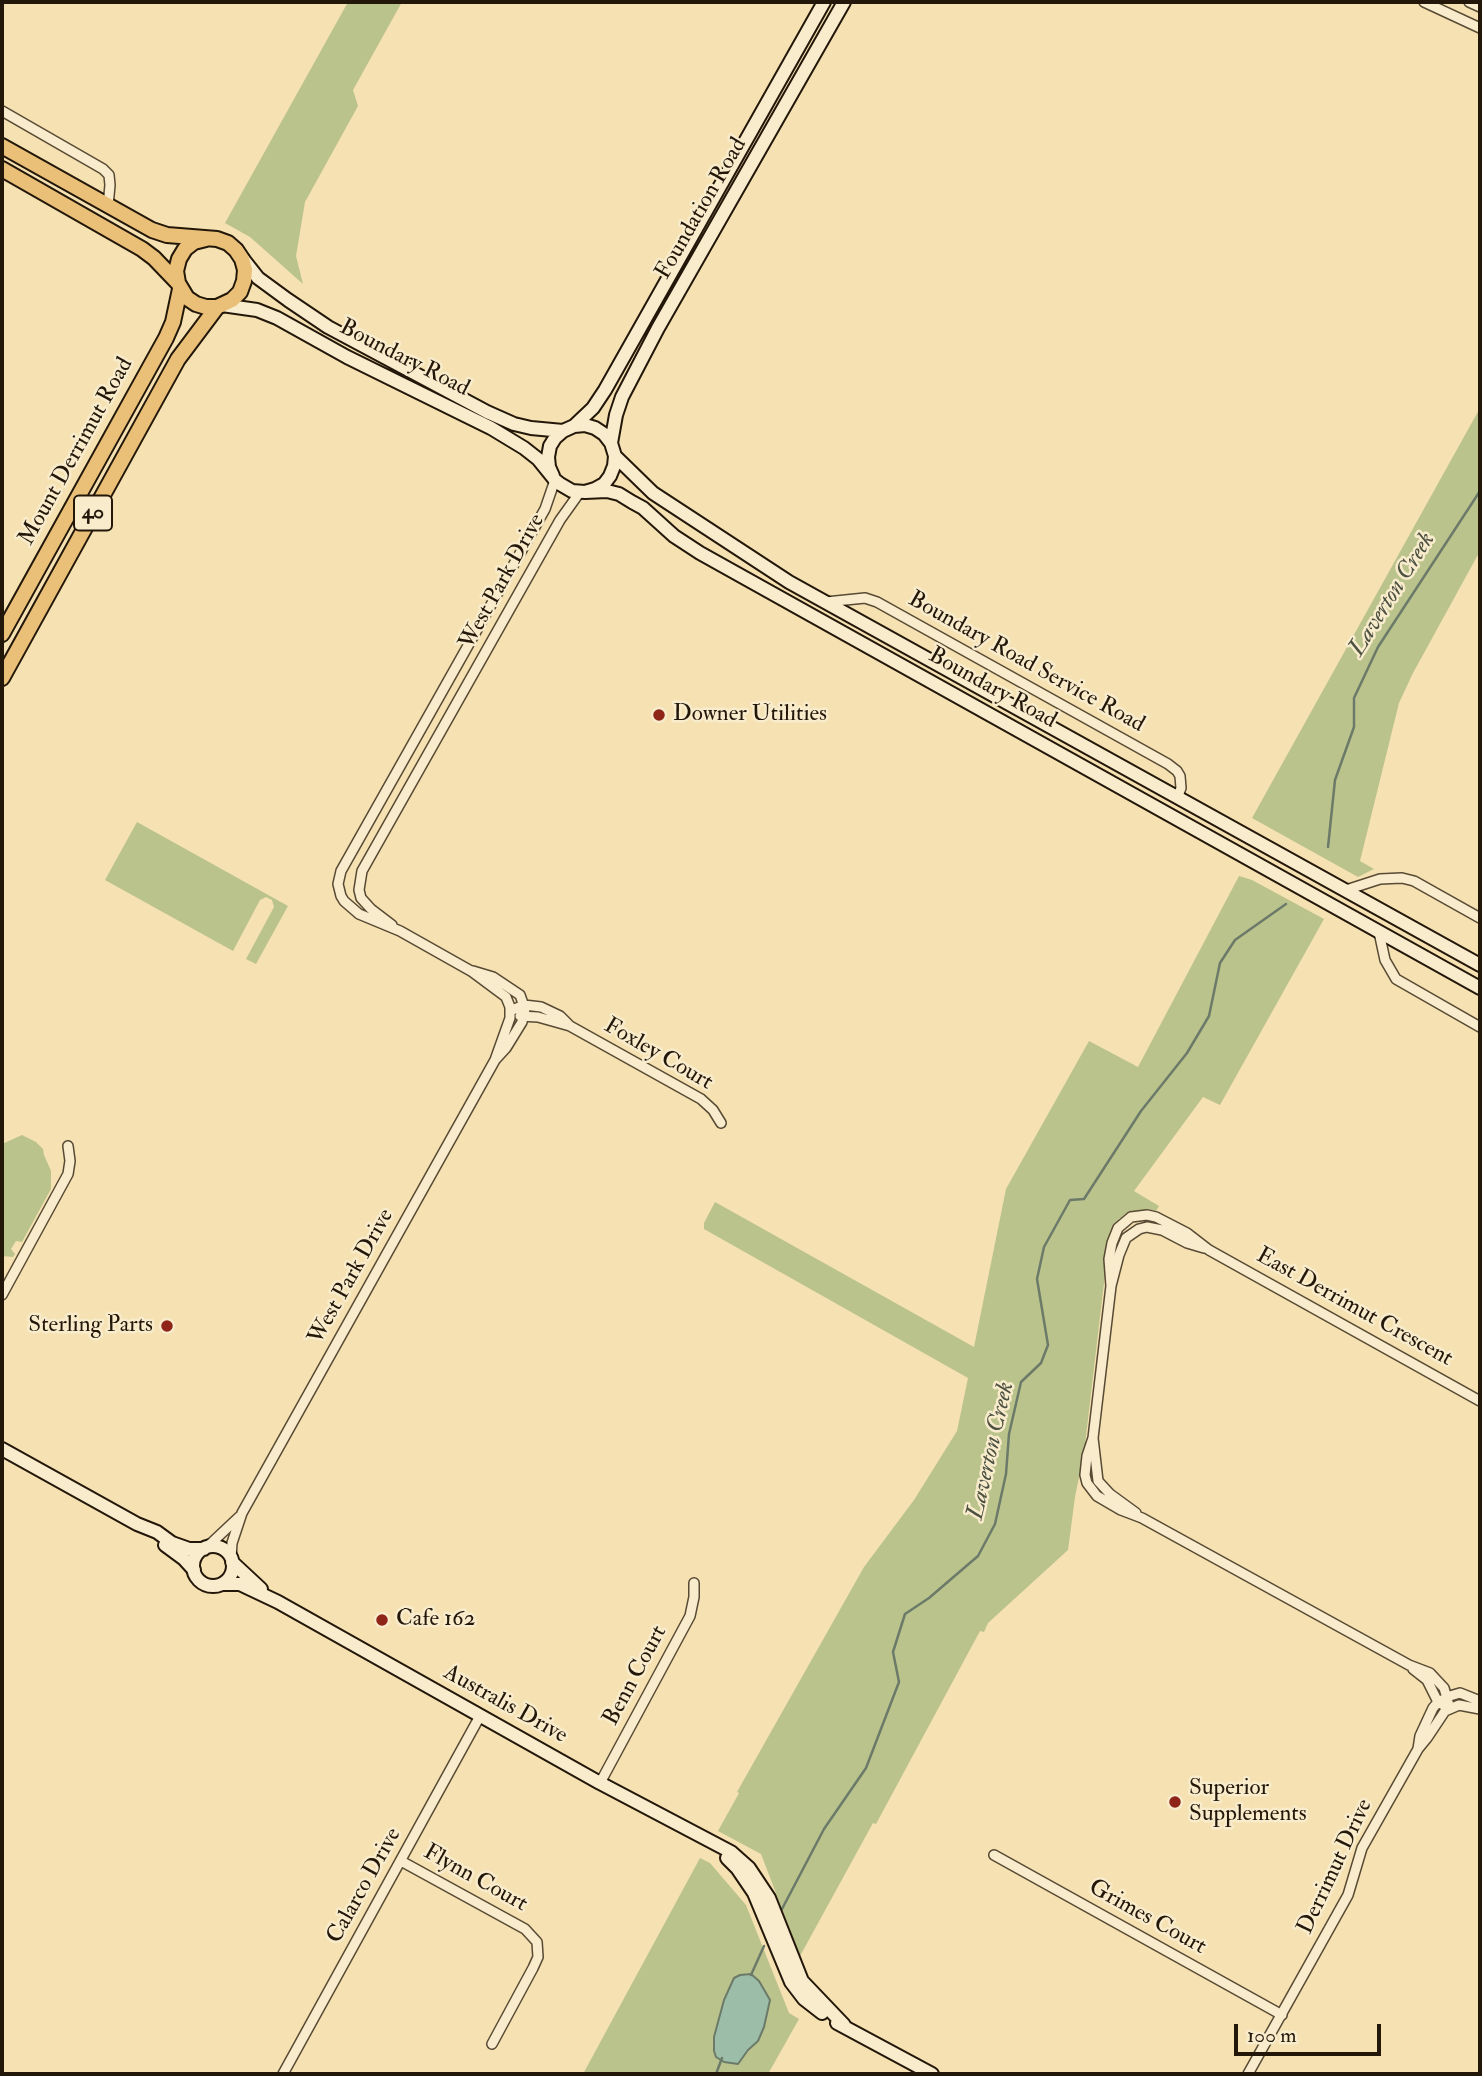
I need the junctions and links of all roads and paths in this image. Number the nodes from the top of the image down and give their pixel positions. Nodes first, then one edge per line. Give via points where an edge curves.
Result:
1 (824, 2) edge
2 (845, 2) edge
3 (1424, 2) edge
4 (1469, 2) edge
5 (1480, 7) edge
6 (1480, 28) edge
7 (2, 111) edge
8 (2, 146) edge
9 (2, 169) edge
10 (108, 206) junction
11 (206, 239) junction
12 (243, 259) junction
13 (179, 286) junction
14 (219, 306) junction
15 (643, 321) junction
16 (658, 328) junction
17 (569, 428) junction
18 (611, 443) junction
19 (615, 456) junction
20 (554, 478) junction
21 (583, 492) junction
22 (826, 602) junction
23 (2, 634) edge
24 (2, 678) edge
25 (450, 678) junction
26 (443, 690) junction
27 (463, 693) junction
28 (1178, 796) junction
29 (1168, 814) junction
30 (1346, 890) junction
31 (359, 895) junction
32 (341, 896) junction
33 (1480, 918) edge
34 (400, 931) junction
35 (1379, 932) junction
36 (1480, 965) edge
37 (471, 971) junction
38 (1480, 988) edge
39 (524, 1004) junction
40 (510, 1011) junction
41 (523, 1017) junction
42 (570, 1026) junction
43 (1480, 1027) edge
44 (495, 1060) junction
45 (721, 1123) dead end
46 (68, 1146) dead end
47 (1209, 1250) junction
48 (1111, 1286) junction
49 (2, 1296) edge
50 (1480, 1401) edge
51 (2, 1449) edge
52 (243, 1513) junction
53 (137, 1524) junction
54 (205, 1548) junction
55 (232, 1561) junction
56 (194, 1570) junction
57 (694, 1583) dead end
58 (222, 1584) junction
59 (278, 1602) junction
60 (1409, 1665) junction
61 (1448, 1697) junction
62 (1480, 1702) edge
63 (1438, 1703) junction
64 (1450, 1709) junction
65 (1480, 1709) edge
66 (481, 1716) junction
67 (1418, 1749) junction
68 (600, 1783) junction
69 (994, 1855) dead end
70 (401, 1861) junction
71 (1282, 2015) junction
72 (492, 2044) dead end
73 (283, 2074) edge
74 (932, 2074) edge
75 (1248, 2074) edge

1 - 15 main road, Foundation Road
2 - 16 main road, Foundation Road
3 - 6 street
4 - 5 street
7 - 10 street via 103,169 109,175
8 - 10 main road
9 - 13 main road via 142,249
10 - 11 main road via 152,230
11 - 12 main road via 228,243
11 - 13 main road, 40 via 194,242 179,259
12 - 14 main road, 40 via 240,292
12 - 17 main road, Boundary Road via 258,278 328,327 414,373 514,424
13 - 14 main road via 196,304
13 - 23 main road, Mount Derrimut Road / 40 via 166,338
14 - 20 main road, Boundary Road via 257,310 277,318 491,428 538,459
14 - 24 main road, Mount Derrimut Road / 40 via 178,359
15 - 16 main road
15 - 17 main road, Foundation Road via 593,408
16 - 18 main road, Foundation Road via 622,397
17 - 18 main road via 595,428
17 - 20 main road via 550,446 548,467
18 - 19 main road
19 - 21 main road via 604,484
19 - 22 main road, Boundary Road via 653,493
20 - 21 main road via 566,488
20 - 25 street, West Park Drive via 545,509
21 - 27 street, West Park Drive via 560,520
21 - 29 main road, Boundary Road via 619,494 700,553
22 - 28 main road, Boundary Road
22 - 28 street, Boundary Road Service Road via 865,598 877,602 1168,764 1180,776
25 - 26 street, West Park Drive
25 - 27 street
26 - 27 street
26 - 32 street, West Park Drive via 341,871
27 - 31 street, West Park Drive via 362,871
28 - 29 main road
28 - 30 main road, Boundary Road
29 - 35 main road, Boundary Road
30 - 33 street via 1380,879 1402,878
30 - 36 main road, Boundary Road
31 - 32 street
31 - 34 street
32 - 34 street via 359,914
34 - 37 street
35 - 38 main road, Boundary Road
35 - 43 street via 1385,960 1396,979
37 - 39 street via 505,984
37 - 40 street via 506,997
39 - 40 street
39 - 41 street, West Park Drive
39 - 42 street, Foxley Court via 547,1009
40 - 41 street, Foxley Court
40 - 44 street, West Park Drive
41 - 42 street, Foxley Court
41 - 44 street, West Park Drive
42 - 45 street, Foxley Court via 701,1099
44 - 52 street, West Park Drive
46 - 49 street via 68,1174
47 - 48 street, East Derrimut Crescent via 1162,1230 1139,1229 1123,1243
47 - 48 street, East Derrimut Crescent via 1166,1221 1147,1215 1131,1217 1121,1224 1112,1243
47 - 50 street, East Derrimut Crescent
48 - 60 street, East Derrimut Crescent via 1086,1463 1091,1490
51 - 53 main road
52 - 54 street, West Park Drive
52 - 55 street, West Park Drive via 232,1543
53 - 54 main road via 189,1549
53 - 56 main road
54 - 55 main road via 219,1548
54 - 56 main road via 196,1556
55 - 58 main road via 231,1575
55 - 59 main road, Australis Drive
56 - 58 main road via 205,1584
57 - 68 street, Benn Court via 690,1616
58 - 59 main road, Australis Drive via 240,1584
59 - 66 main road, Australis Drive
60 - 61 street, East Derrimut Crescent via 1435,1676
60 - 63 street, East Derrimut Crescent via 1427,1680
61 - 62 street via 1460,1693
61 - 63 street
61 - 64 street
63 - 64 street
63 - 67 street, Derrimut Drive
64 - 65 street via 1459,1705
64 - 67 street, Derrimut Drive
66 - 68 main road, Australis Drive
66 - 70 street, Calarco Drive
67 - 71 street, Derrimut Drive via 1367,1838 1348,1895
68 - 74 main road, Australis Drive via 731,1852 749,1868 769,1899 802,1981 844,2025
69 - 71 street, Grimes Court
70 - 72 street, Flynn Court via 525,1929 537,1942 538,1957
70 - 73 street, Calarco Drive
71 - 75 street, Derrimut Drive

